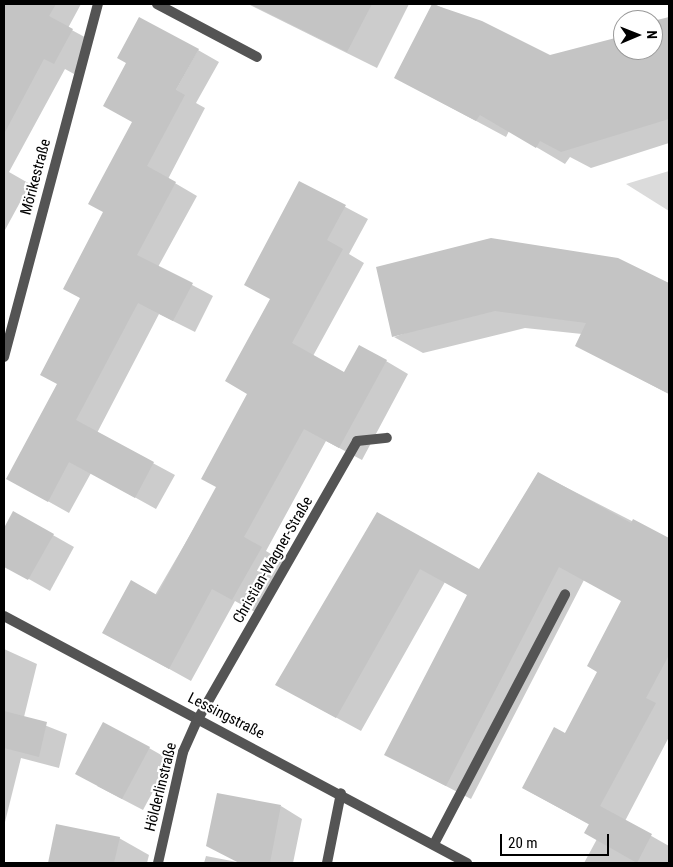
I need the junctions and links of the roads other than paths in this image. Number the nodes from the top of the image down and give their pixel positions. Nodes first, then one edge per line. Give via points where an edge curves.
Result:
1 (98, 4) edge
2 (157, 4) edge
3 (257, 57) dead end
4 (4, 357) edge
5 (387, 438) dead end
6 (565, 594) dead end
7 (4, 616) edge
8 (198, 718) junction
9 (340, 794) junction
10 (434, 844) junction
11 (158, 863) edge
12 (327, 863) edge
13 (467, 863) edge

1 - 4 street, Mörikestraße
2 - 3 street
5 - 8 street, Christian-Wagner-Straße via 357,441
6 - 10 street
7 - 8 street, Lessingstraße
8 - 9 street, Lessingstraße
8 - 11 street, Hölderlinstraße via 183,752
9 - 10 street, Lessingstraße
9 - 12 street
10 - 13 street, Lessingstraße

